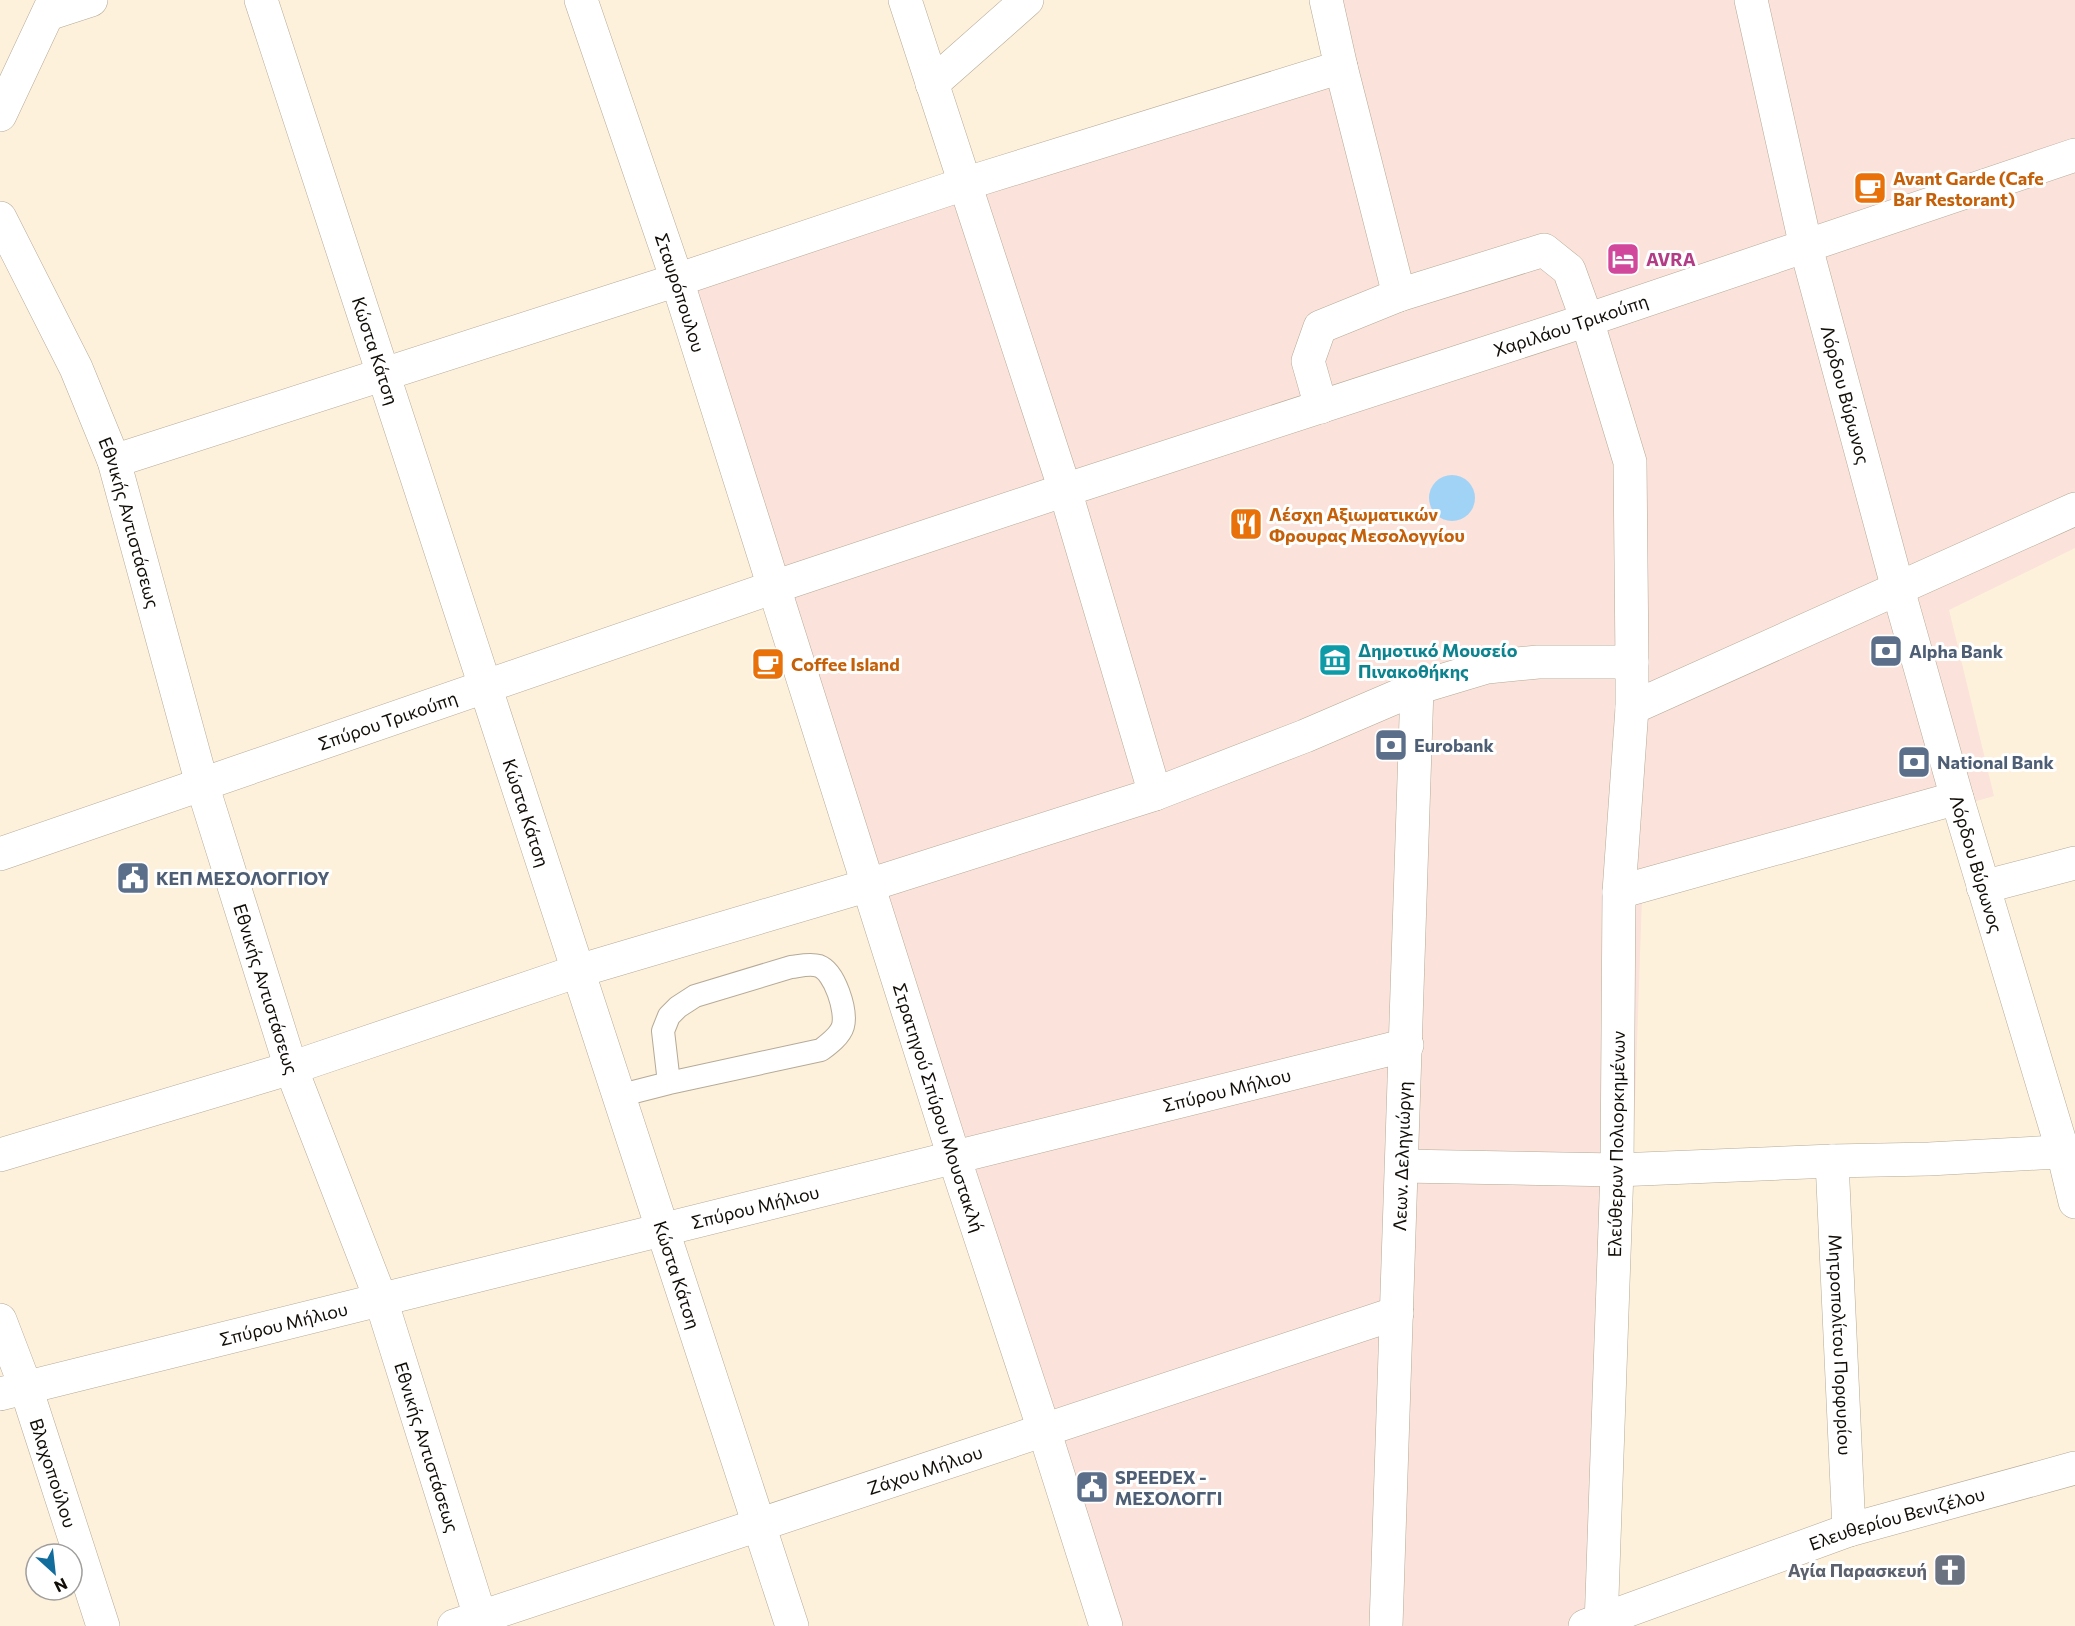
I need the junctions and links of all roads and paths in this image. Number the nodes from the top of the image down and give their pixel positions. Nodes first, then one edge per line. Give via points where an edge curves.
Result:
1 (91, 0) edge
2 (261, 0) edge
3 (581, 0) edge
4 (905, 0) edge
5 (1027, 0) edge
6 (1326, 0) edge
7 (1751, 0) edge
8 (51, 7) edge
9 (1341, 67) junction
10 (932, 84) junction
11 (0, 115) edge
12 (2075, 155) edge
13 (964, 184) junction
14 (0, 218) edge
15 (1806, 247) junction
16 (677, 280) junction
17 (1399, 295) junction
18 (1587, 320) junction
19 (382, 373) junction
20 (1321, 407) junction
21 (114, 461) junction
22 (1065, 490) junction
23 (2075, 509) edge
24 (774, 587) junction
25 (1898, 589) junction
26 (1632, 662) junction
27 (485, 687) junction
28 (1417, 688) junction
29 (1632, 708) junction
30 (202, 784) junction
31 (1155, 794) junction
32 (1957, 798) junction
33 (0, 854) edge
34 (2075, 863) edge
35 (869, 885) junction
36 (1983, 887) junction
37 (1619, 892) junction
38 (578, 971) junction
39 (1407, 1045) junction
40 (291, 1068) junction
41 (669, 1083) junction
42 (618, 1096) junction
43 (2069, 1152) edge
44 (0, 1155) edge
45 (954, 1157) junction
46 (1832, 1161) junction
47 (1402, 1166) junction
48 (1617, 1170) junction
49 (2075, 1202) edge
50 (664, 1229) junction
51 (381, 1300) junction
52 (1397, 1312) junction
53 (0, 1320) edge
54 (13, 1391) edge
55 (1044, 1430) junction
56 (2075, 1467) edge
57 (759, 1524) junction
58 (1848, 1530) junction
59 (472, 1623) edge
60 (1596, 1624) edge
61 (103, 1626) edge
62 (792, 1626) edge
63 (1107, 1626) edge
64 (1386, 1626) edge

1 - 8 street
2 - 19 street, Κώστα Κάτση
3 - 16 street, Σταυρόπουλου
4 - 10 street
5 - 10 street
6 - 9 street
7 - 15 street, Λόρδου Βύρωνος
8 - 11 street
9 - 13 street
9 - 17 street
10 - 13 street
12 - 15 street, Χαριλάου Τρικούπη
13 - 16 street
13 - 22 street
14 - 21 street, Εθνικής Αντιστάσεως via 76,368
15 - 18 street, Χαριλάου Τρικούπη
15 - 25 street, Λόρδου Βύρωνος
16 - 19 street
16 - 24 street, Σταυρόπουλου
17 - 18 street, Ελεύθερων Πολιορκημένων via 1544,250 1569,270
17 - 20 street via 1320,327 1308,361
18 - 20 street, Χαριλάου Τρικούπη
18 - 26 street, Ελεύθερων Πολιορκημένων via 1630,462
19 - 21 street
19 - 27 street, Κώστα Κάτση
20 - 22 street, Χαριλάου Τρικούπη
21 - 30 street, Εθνικής Αντιστάσεως
22 - 24 street, Χαριλάου Τρικούπη
22 - 31 street
23 - 25 street
24 - 27 street, Σπύρου Τρικούπη
24 - 35 street, Στρατηγού Σπύρου Μουστακλή
25 - 29 street
25 - 32 street, Λόρδου Βύρωνος
26 - 28 street via 1539,662 1486,667
26 - 29 street, Ελεύθερων Πολιορκημένων
27 - 30 street, Σπύρου Τρικούπη
27 - 38 street, Κώστα Κάτση
28 - 31 street
28 - 39 street, Λεων. Δεληγιώργη
29 - 37 street, Ελεύθερων Πολιορκημένων
30 - 33 street, Σπύρου Τρικούπη
30 - 40 street, Εθνικής Αντιστάσεως
31 - 35 street
32 - 36 street, Λόρδου Βύρωνος
32 - 37 street
34 - 36 street
35 - 38 street
35 - 45 street, Στρατηγού Σπύρου Μουστακλή
36 - 43 street, Λόρδου Βύρωνος
37 - 48 street, Ελεύθερων Πολιορκημένων
38 - 40 street
38 - 42 street, Κώστα Κάτση
39 - 45 street, Σπύρου Μήλιου
39 - 47 street, Λεων. Δεληγιώργη
40 - 44 street
40 - 51 street, Εθνικής Αντιστάσεως
41 - 41 lane via 663,1031 678,1007 695,996 807,964 828,973 844,1012 842,1028 821,1050
41 - 42 lane
42 - 50 street, Κώστα Κάτση
43 - 46 street
43 - 49 street, Λόρδου Βύρωνος
45 - 50 street, Σπύρου Μήλιου
45 - 55 street, Στρατηγού Σπύρου Μουστακλή
46 - 48 street
46 - 58 street, Μητροπολίτου Πορφυρίου
47 - 48 street
47 - 52 street, Λεων. Δεληγιώργη
48 - 60 street, Ελεύθερων Πολιορκημένων
50 - 51 street, Σπύρου Μήλιου
50 - 57 street, Κώστα Κάτση
51 - 54 street, Σπύρου Μήλιου
51 - 59 street, Εθνικής Αντιστάσεως
52 - 55 street, Ζάχου Μήλιου
52 - 64 street, Λεων. Δεληγιώργη
53 - 54 street, Βλαχοπούλου
54 - 61 street, Βλαχοπούλου
55 - 57 street, Ζάχου Μήλιου
55 - 63 street, Στρατηγού Σπύρου Μουστακλή
56 - 58 street, Ελευθερίου Βενιζέλου
57 - 59 street, Ζάχου Μήλιου
57 - 62 street, Κώστα Κάτση
58 - 60 street, Ελευθερίου Βενιζέλου

